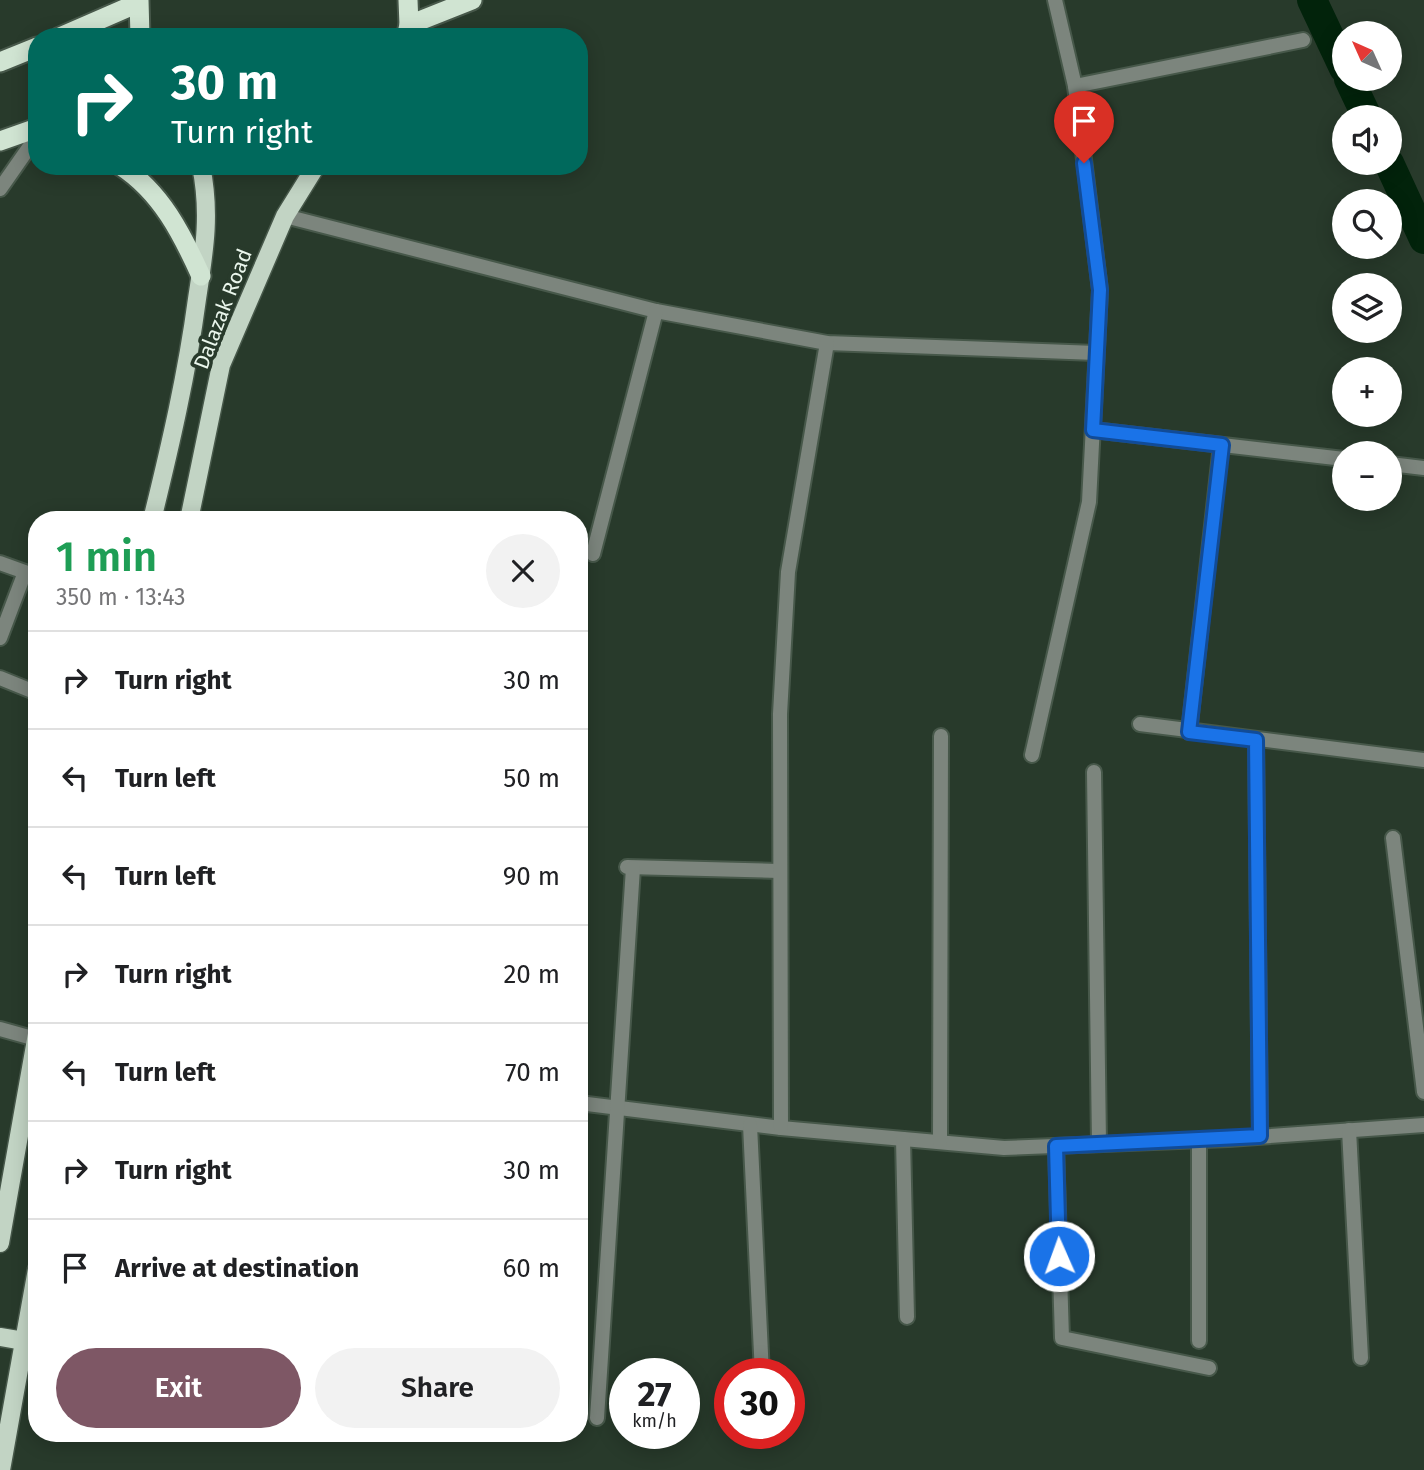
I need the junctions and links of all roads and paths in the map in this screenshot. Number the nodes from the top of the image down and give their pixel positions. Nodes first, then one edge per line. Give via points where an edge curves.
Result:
1 (408, 0) edge
2 (472, 0) edge
3 (1055, 0) edge
4 (139, 2) edge
5 (80, 28) edge
6 (140, 28) edge
7 (408, 28) edge
8 (414, 28) edge
9 (1303, 40) dead end
10 (28, 50) edge
11 (3, 60) edge
12 (1075, 86) junction
13 (28, 131) edge
14 (0, 141) edge
15 (28, 149) edge
16 (131, 175) edge
17 (203, 175) edge
18 (310, 175) edge
19 (0, 189) edge
20 (285, 216) junction
21 (201, 276) junction
22 (656, 311) junction
23 (827, 343) junction
24 (1096, 353) junction
25 (1093, 430) junction
26 (1222, 445) junction
27 (1332, 458) edge
28 (1402, 465) edge
29 (1424, 468) edge
30 (154, 511) edge
31 (191, 511) edge
32 (593, 554) dead end
33 (0, 564) edge
34 (0, 638) edge
35 (0, 678) edge
36 (28, 689) edge
37 (1140, 724) dead end
38 (1189, 732) junction
39 (942, 736) dead end
40 (1256, 740) junction
41 (1032, 755) dead end
42 (1424, 760) edge
43 (1094, 772) dead end
44 (1393, 838) dead end
45 (779, 872) junction
46 (0, 1029) edge
47 (28, 1036) edge
48 (28, 1081) edge
49 (1424, 1092) edge
50 (588, 1104) edge
51 (618, 1108) junction
52 (750, 1125) junction
53 (1424, 1125) edge
54 (780, 1128) junction
55 (1349, 1130) junction
56 (1260, 1136) junction
57 (903, 1139) junction
58 (1199, 1140) junction
59 (940, 1142) junction
60 (1099, 1144) junction
61 (1056, 1146) junction
62 (2, 1221) edge
63 (0, 1243) edge
64 (907, 1317) dead end
65 (28, 1319) edge
66 (0, 1337) edge
67 (24, 1341) junction
68 (1199, 1341) dead end
69 (761, 1358) edge
70 (1361, 1358) dead end
71 (1209, 1368) dead end
72 (597, 1418) dead end
73 (1, 1470) edge

1 - 7 highway
2 - 8 highway
3 - 12 street
4 - 5 highway
4 - 6 highway
9 - 12 street
10 - 11 highway
12 - 24 street via 1100,290
13 - 14 highway
15 - 19 street
16 - 21 highway via 179,228
17 - 21 main road, Dalazak Road via 207,238
18 - 20 main road, Dalazak Road
20 - 22 street
20 - 31 main road, Dalazak Road via 222,365
21 - 30 main road, Dalazak Road via 190,351
22 - 23 street
22 - 32 street
23 - 24 street
23 - 45 street via 788,572 780,714
24 - 25 street
25 - 26 street
25 - 41 street via 1089,502
26 - 27 street
26 - 38 street
28 - 29 street
33 - 34 street via 24,572
35 - 36 street
37 - 38 street
38 - 40 street
39 - 59 street
40 - 42 street
40 - 56 street
43 - 60 street
44 - 49 street
45 - 51 street via 630,867
45 - 54 street
46 - 47 street
48 - 62 main road
50 - 51 street
51 - 52 street
51 - 72 street
52 - 54 street
52 - 69 street
53 - 55 street
54 - 57 street
55 - 56 street
55 - 70 street
56 - 58 street
57 - 59 street
57 - 64 street
58 - 60 street
58 - 68 street
59 - 61 street via 1004,1148
60 - 61 street
61 - 71 street via 1062,1338
62 - 63 main road
65 - 67 main road
66 - 67 main road
67 - 73 main road

